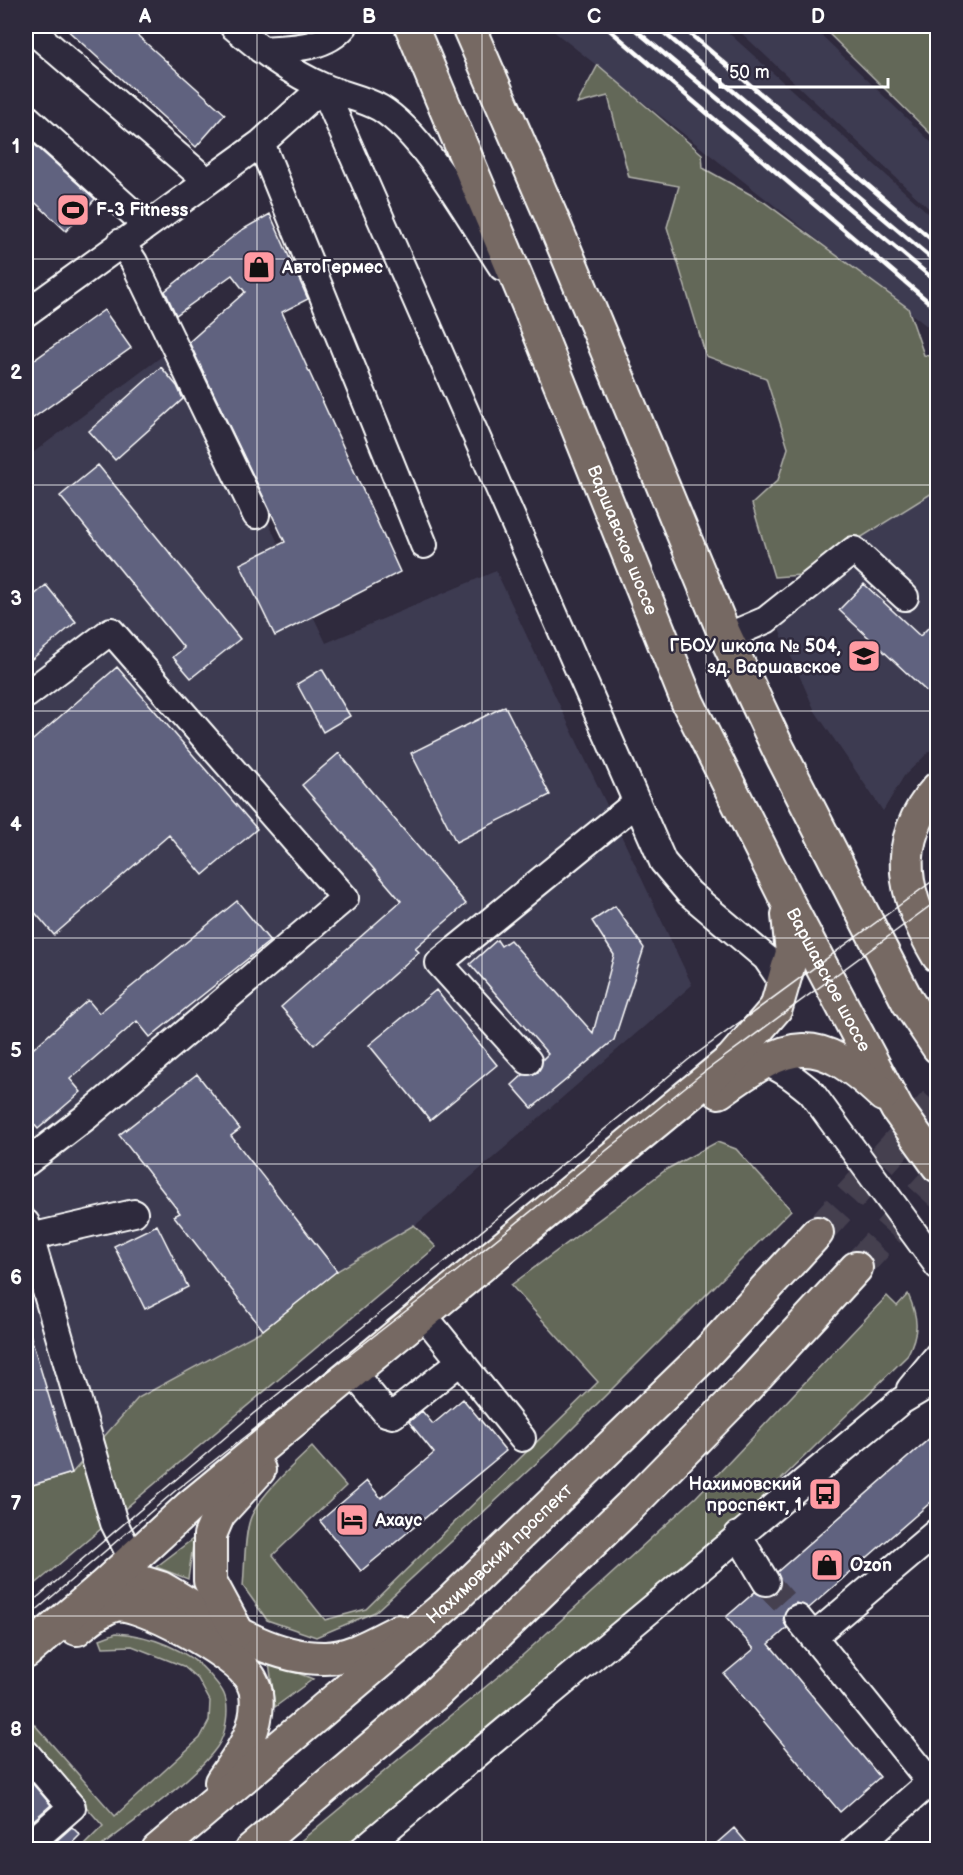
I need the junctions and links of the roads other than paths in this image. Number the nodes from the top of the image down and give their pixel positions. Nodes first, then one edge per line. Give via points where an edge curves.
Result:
1 (27, 26) edge
2 (233, 26) edge
3 (344, 26) edge
4 (411, 26) edge
5 (468, 26) edge
6 (261, 50) junction
7 (323, 87) junction
8 (26, 117) edge
9 (261, 143) junction
10 (207, 181) junction
11 (146, 224) junction
12 (121, 242) junction
13 (529, 307) junction
14 (26, 313) edge
15 (256, 515) dead end
16 (424, 545) dead end
17 (905, 597) dead end
18 (726, 637) junction
19 (26, 695) edge
20 (938, 788) edge
21 (637, 802) junction
22 (786, 899) junction
23 (938, 956) edge
24 (783, 983) junction
25 (938, 1047) edge
26 (732, 1059) junction
27 (763, 1060) junction
28 (528, 1061) dead end
29 (897, 1109) junction
30 (26, 1163) edge
31 (938, 1166) edge
32 (134, 1213) dead end
33 (28, 1230) edge
34 (817, 1233) tunnel mouth
35 (938, 1266) edge
36 (856, 1268) tunnel mouth
37 (434, 1328) junction
38 (938, 1355) edge
39 (461, 1361) junction
40 (937, 1379) edge
41 (363, 1385) junction
42 (901, 1401) junction
43 (522, 1438) dead end
44 (938, 1531) edge
45 (738, 1534) junction
46 (132, 1559) junction
47 (766, 1582) tunnel mouth
48 (101, 1588) junction
49 (448, 1604) junction
50 (237, 1631) junction
51 (26, 1652) edge
52 (26, 1672) edge
53 (26, 1753) edge
54 (200, 1813) junction
55 (26, 1847) edge
56 (158, 1850) edge
57 (251, 1850) edge
58 (362, 1850) edge
59 (853, 1850) edge

1 - 10 street
2 - 6 street
3 - 6 street via 338,33 301,48
4 - 13 main road, Варшавское шоссе
5 - 18 main road via 555,223
6 - 7 street
7 - 9 street
7 - 13 street via 360,99 396,120 429,156
7 - 21 street
8 - 11 street
9 - 10 street
9 - 16 street
10 - 11 street
11 - 12 street
12 - 14 street
12 - 15 street
13 - 22 main road, Варшавское шоссе via 688,703
17 - 18 street via 854,550 766,620
18 - 25 main road via 908,1002
19 - 30 street via 111,631 345,898 86,1118
20 - 23 main road via 920,809 905,853 912,901 923,932
21 - 24 street via 663,862 689,892 766,958
21 - 28 street via 439,963
22 - 24 main road via 792,953
22 - 29 main road, Варшавское шоссе
24 - 26 main road via 776,1008
26 - 27 street
26 - 46 main road via 189,1507
27 - 29 main road via 794,1050 813,1049 861,1074
27 - 35 street via 791,1075 811,1092
27 - 37 main road
29 - 31 main road, Варшавское шоссе
32 - 33 street
33 - 46 street via 114,1523
34 - 49 main road, Нахимовский проспект via 699,1361
36 - 57 main road via 741,1393 435,1694
37 - 39 street
37 - 41 main road
38 - 42 street
39 - 41 street via 393,1415 386,1413
39 - 43 street
40 - 42 street
41 - 50 main road via 255,1473 219,1514 210,1535 210,1581
42 - 45 street
44 - 59 street via 805,1628 930,1782
45 - 47 street
45 - 58 street
46 - 48 main road
48 - 50 main road via 145,1583
48 - 51 main road
49 - 50 main road via 363,1649 326,1659 284,1654
49 - 54 main road, Нахимовский проспект
52 - 54 main road via 94,1615 117,1605 164,1619 228,1656 247,1674 256,1694 254,1724 243,1750
53 - 55 street via 72,1807
54 - 56 main road, Нахимовский проспект

